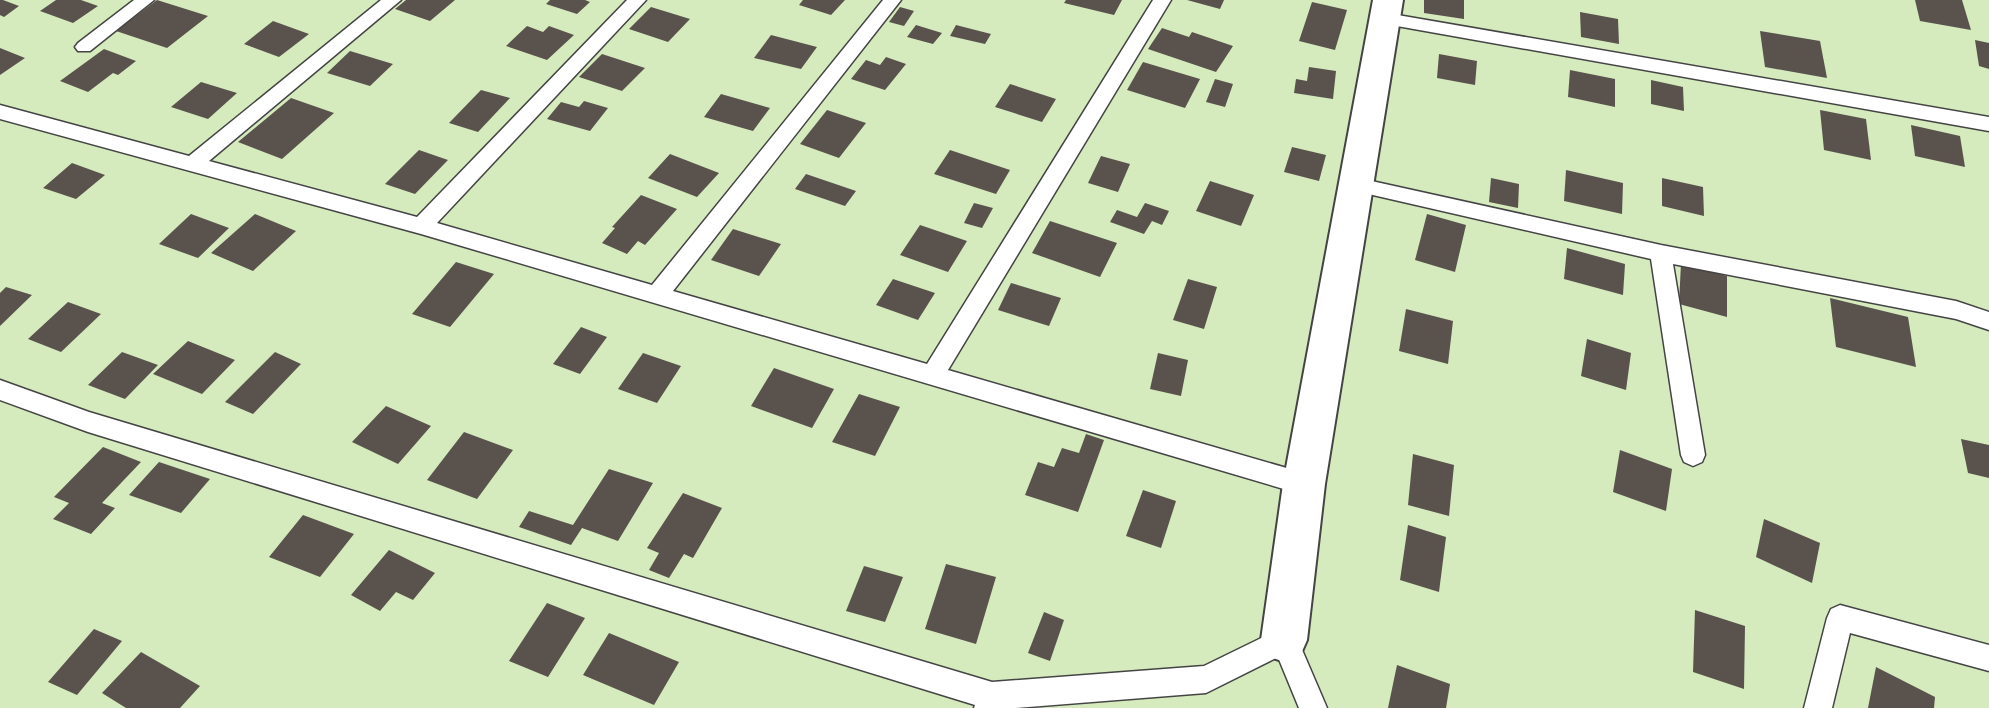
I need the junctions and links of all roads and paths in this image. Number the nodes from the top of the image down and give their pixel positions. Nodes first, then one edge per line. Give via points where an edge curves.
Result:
1 (145, 0) edge
2 (392, 0) edge
3 (637, 0) edge
4 (892, 0) edge
5 (1162, 0) edge
6 (1387, 10) edge
7 (84, 47) dead end
8 (0, 112) edge
9 (1989, 124) edge
10 (191, 165) junction
11 (1358, 185) junction
12 (421, 226) junction
13 (1661, 253) junction
14 (657, 295) junction
15 (1989, 321) edge
16 (933, 374) junction
17 (0, 390) edge
18 (1693, 455) dead end
19 (1304, 484) junction
20 (1284, 640) junction
21 (1989, 658) edge
22 (990, 702) edge
23 (1313, 708) edge
24 (1818, 708) edge

1 - 7 lane
2 - 10 lane
3 - 12 lane
4 - 14 lane
5 - 16 lane
6 - 9 lane
6 - 11 street
8 - 10 lane
10 - 12 lane
11 - 13 lane
11 - 19 street
12 - 14 lane
13 - 15 lane via 1956,310
13 - 18 lane
14 - 16 lane
16 - 19 lane
17 - 22 lane via 88,422
19 - 20 street
20 - 22 lane via 1206,679
20 - 23 lane
21 - 24 lane via 1840,618

